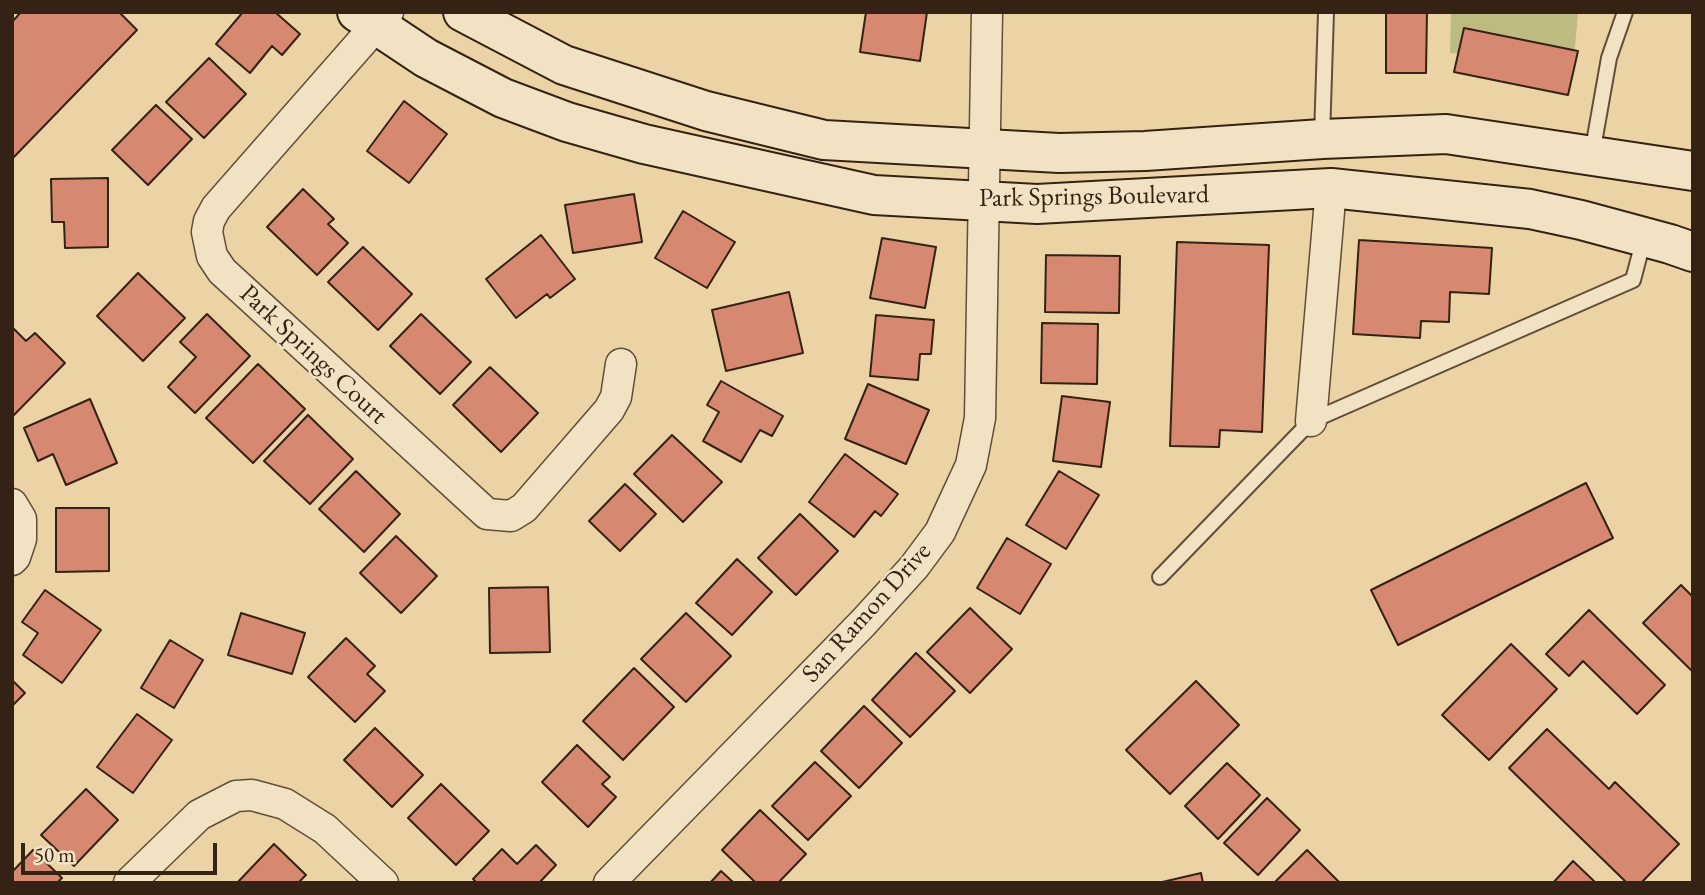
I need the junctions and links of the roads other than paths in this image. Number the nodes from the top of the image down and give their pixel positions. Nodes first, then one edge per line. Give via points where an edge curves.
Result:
1 (463, 12) edge
2 (987, 12) edge
3 (1326, 12) edge
4 (1625, 12) edge
5 (374, 17) edge
6 (1322, 139) junction
7 (986, 150) junction
8 (1591, 156) junction
9 (1693, 171) edge
10 (1331, 188) junction
11 (985, 201) junction
12 (1644, 237) junction
13 (1693, 252) edge
14 (621, 364) dead end
15 (1311, 421) junction
16 (12, 504) edge
17 (12, 560) edge
18 (1160, 577) dead end
19 (129, 883) edge
20 (383, 883) edge
21 (609, 883) edge

1 - 7 main road, Park Springs Boulevard via 564,65 706,111 824,140
2 - 7 street, San Ramon Drive
3 - 6 lane
4 - 8 lane via 1609,58
5 - 11 main road, Park Springs Boulevard via 426,58 503,98 567,122 644,144 874,195
5 - 14 street, Park Springs Court via 216,208 207,232 212,256 222,271 487,514 511,516 524,508 609,410
6 - 7 main road, Park Springs Boulevard via 1145,152
6 - 8 main road, Park Springs Boulevard via 1446,134
7 - 11 street, San Ramon Drive
8 - 9 main road, Park Springs Boulevard
10 - 11 main road, Park Springs Boulevard via 1037,204
10 - 12 main road, Park Springs Boulevard via 1530,209
10 - 15 street
11 - 21 street, San Ramon Drive via 980,418 971,466 940,532 863,623
12 - 13 main road, Park Springs Boulevard
12 - 15 lane via 1633,280
15 - 18 lane
16 - 17 street via 21,519 21,539
19 - 20 street via 199,815 236,796 252,795 285,804 325,829

